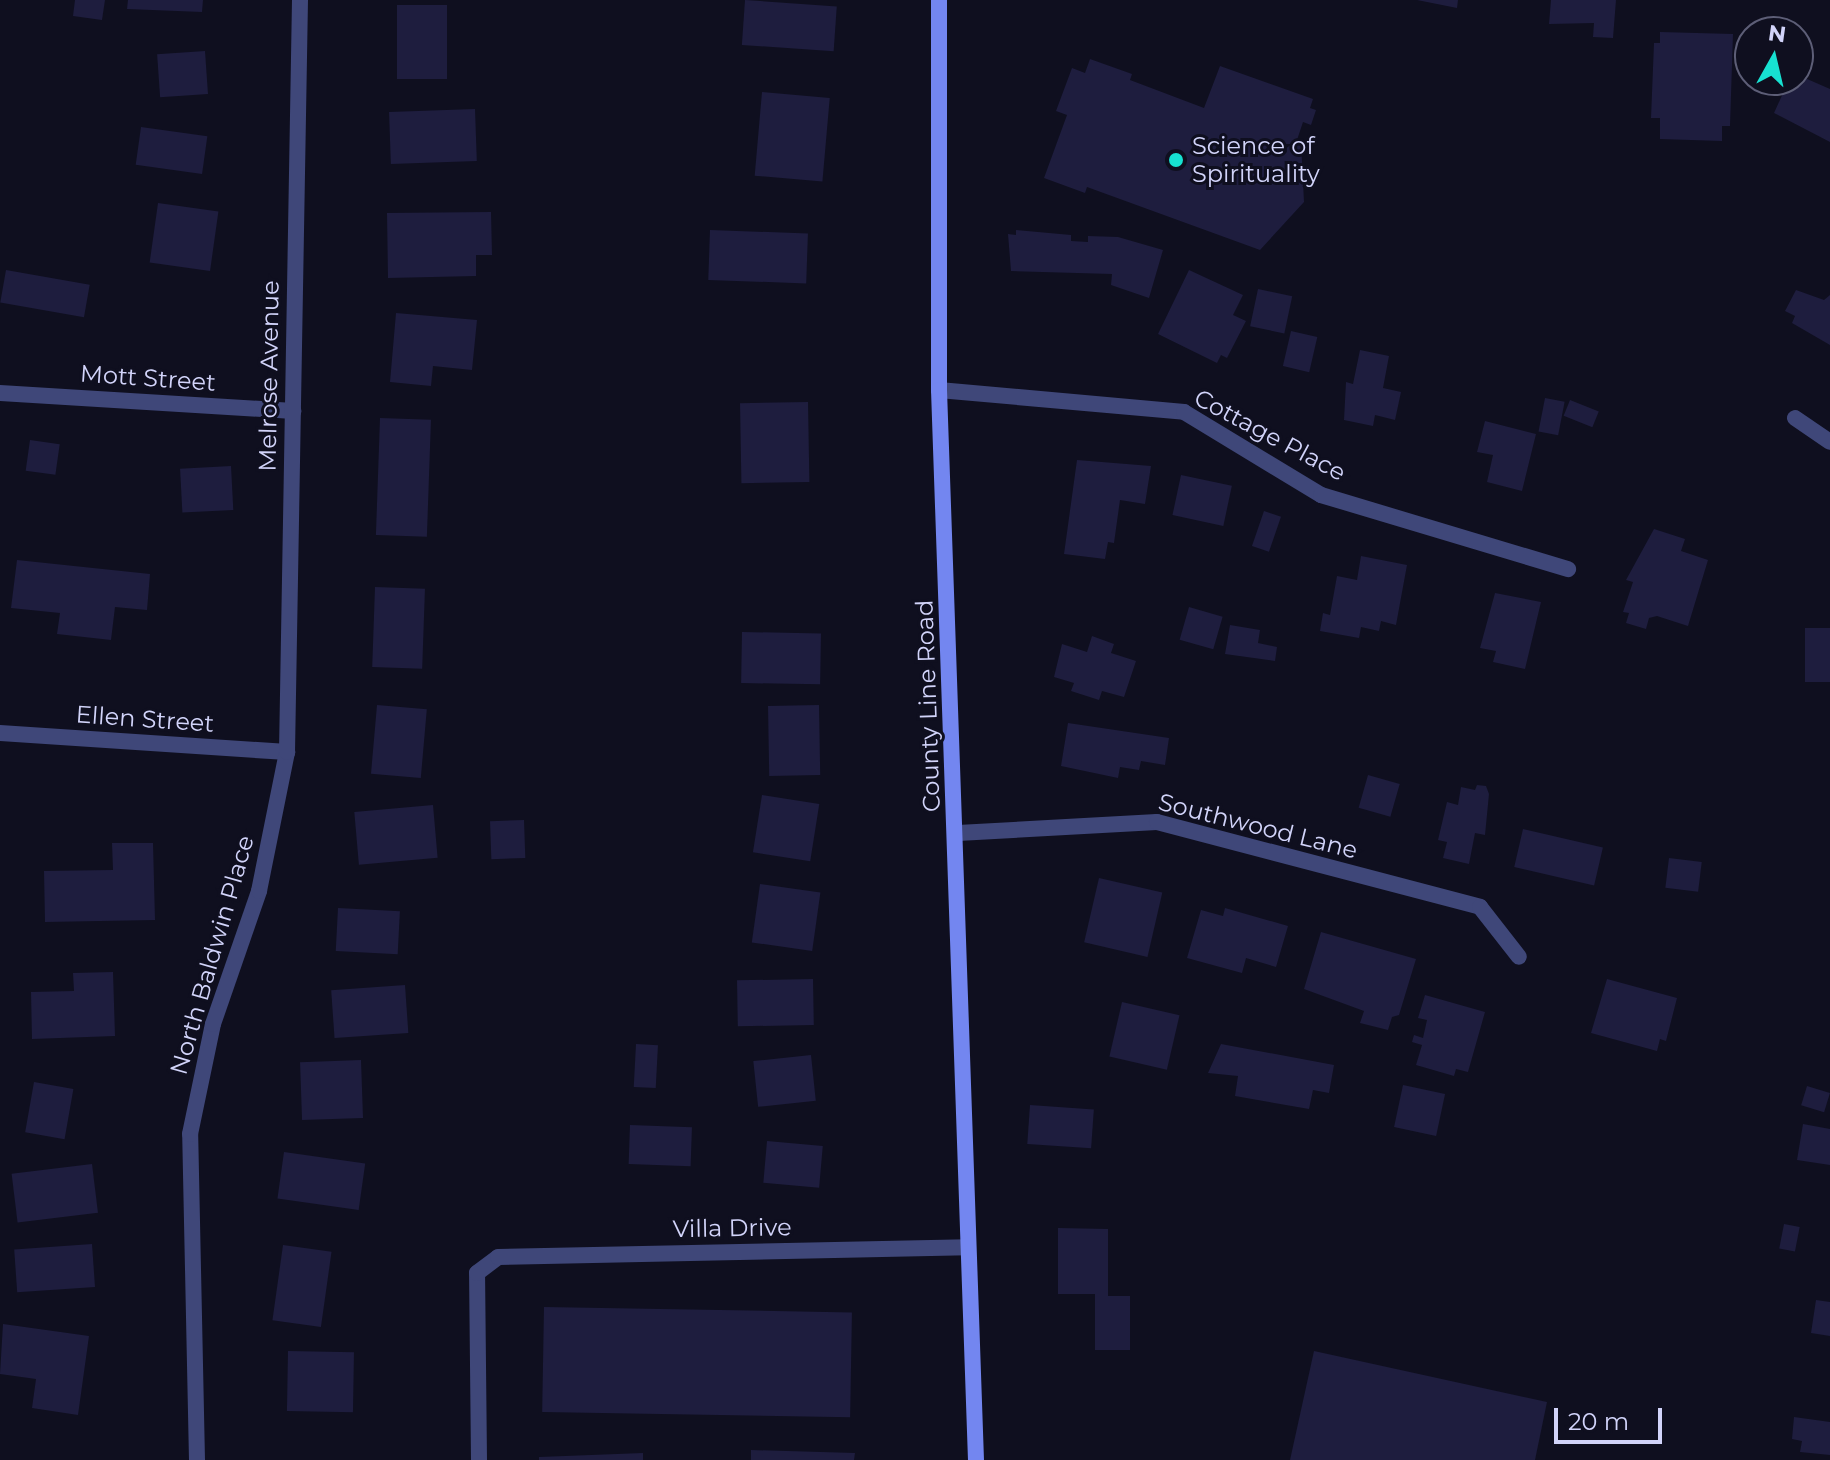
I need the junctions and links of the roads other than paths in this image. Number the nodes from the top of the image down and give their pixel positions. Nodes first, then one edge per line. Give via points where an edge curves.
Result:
1 (300, 0) edge
2 (939, 0) edge
3 (939, 390) junction
4 (0, 393) edge
5 (293, 411) junction
6 (1795, 418) dead end
7 (1830, 442) edge
8 (1568, 569) dead end
9 (0, 733) edge
10 (287, 752) junction
11 (958, 833) junction
12 (1519, 957) dead end
13 (967, 1247) junction
14 (971, 1409) junction
15 (197, 1460) edge
16 (479, 1460) edge
17 (965, 1460) edge
18 (976, 1460) edge

1 - 5 street, Melrose Avenue
2 - 3 main road, County Line Road
3 - 8 street, Cottage Place via 1184,412 1321,495
3 - 11 main road, County Line Road
4 - 5 street, Mott Street
5 - 10 street, Melrose Avenue
6 - 7 street
9 - 10 street, Ellen Street
10 - 15 street, North Baldwin Place via 259,891 213,1024 190,1134
11 - 12 street, Southwood Lane via 1157,822 1480,907
11 - 13 main road, County Line Road
13 - 14 main road, County Line Road
13 - 16 street, Villa Drive via 498,1257 477,1273
14 - 17 main road, County Line Road
14 - 18 main road, County Line Road

